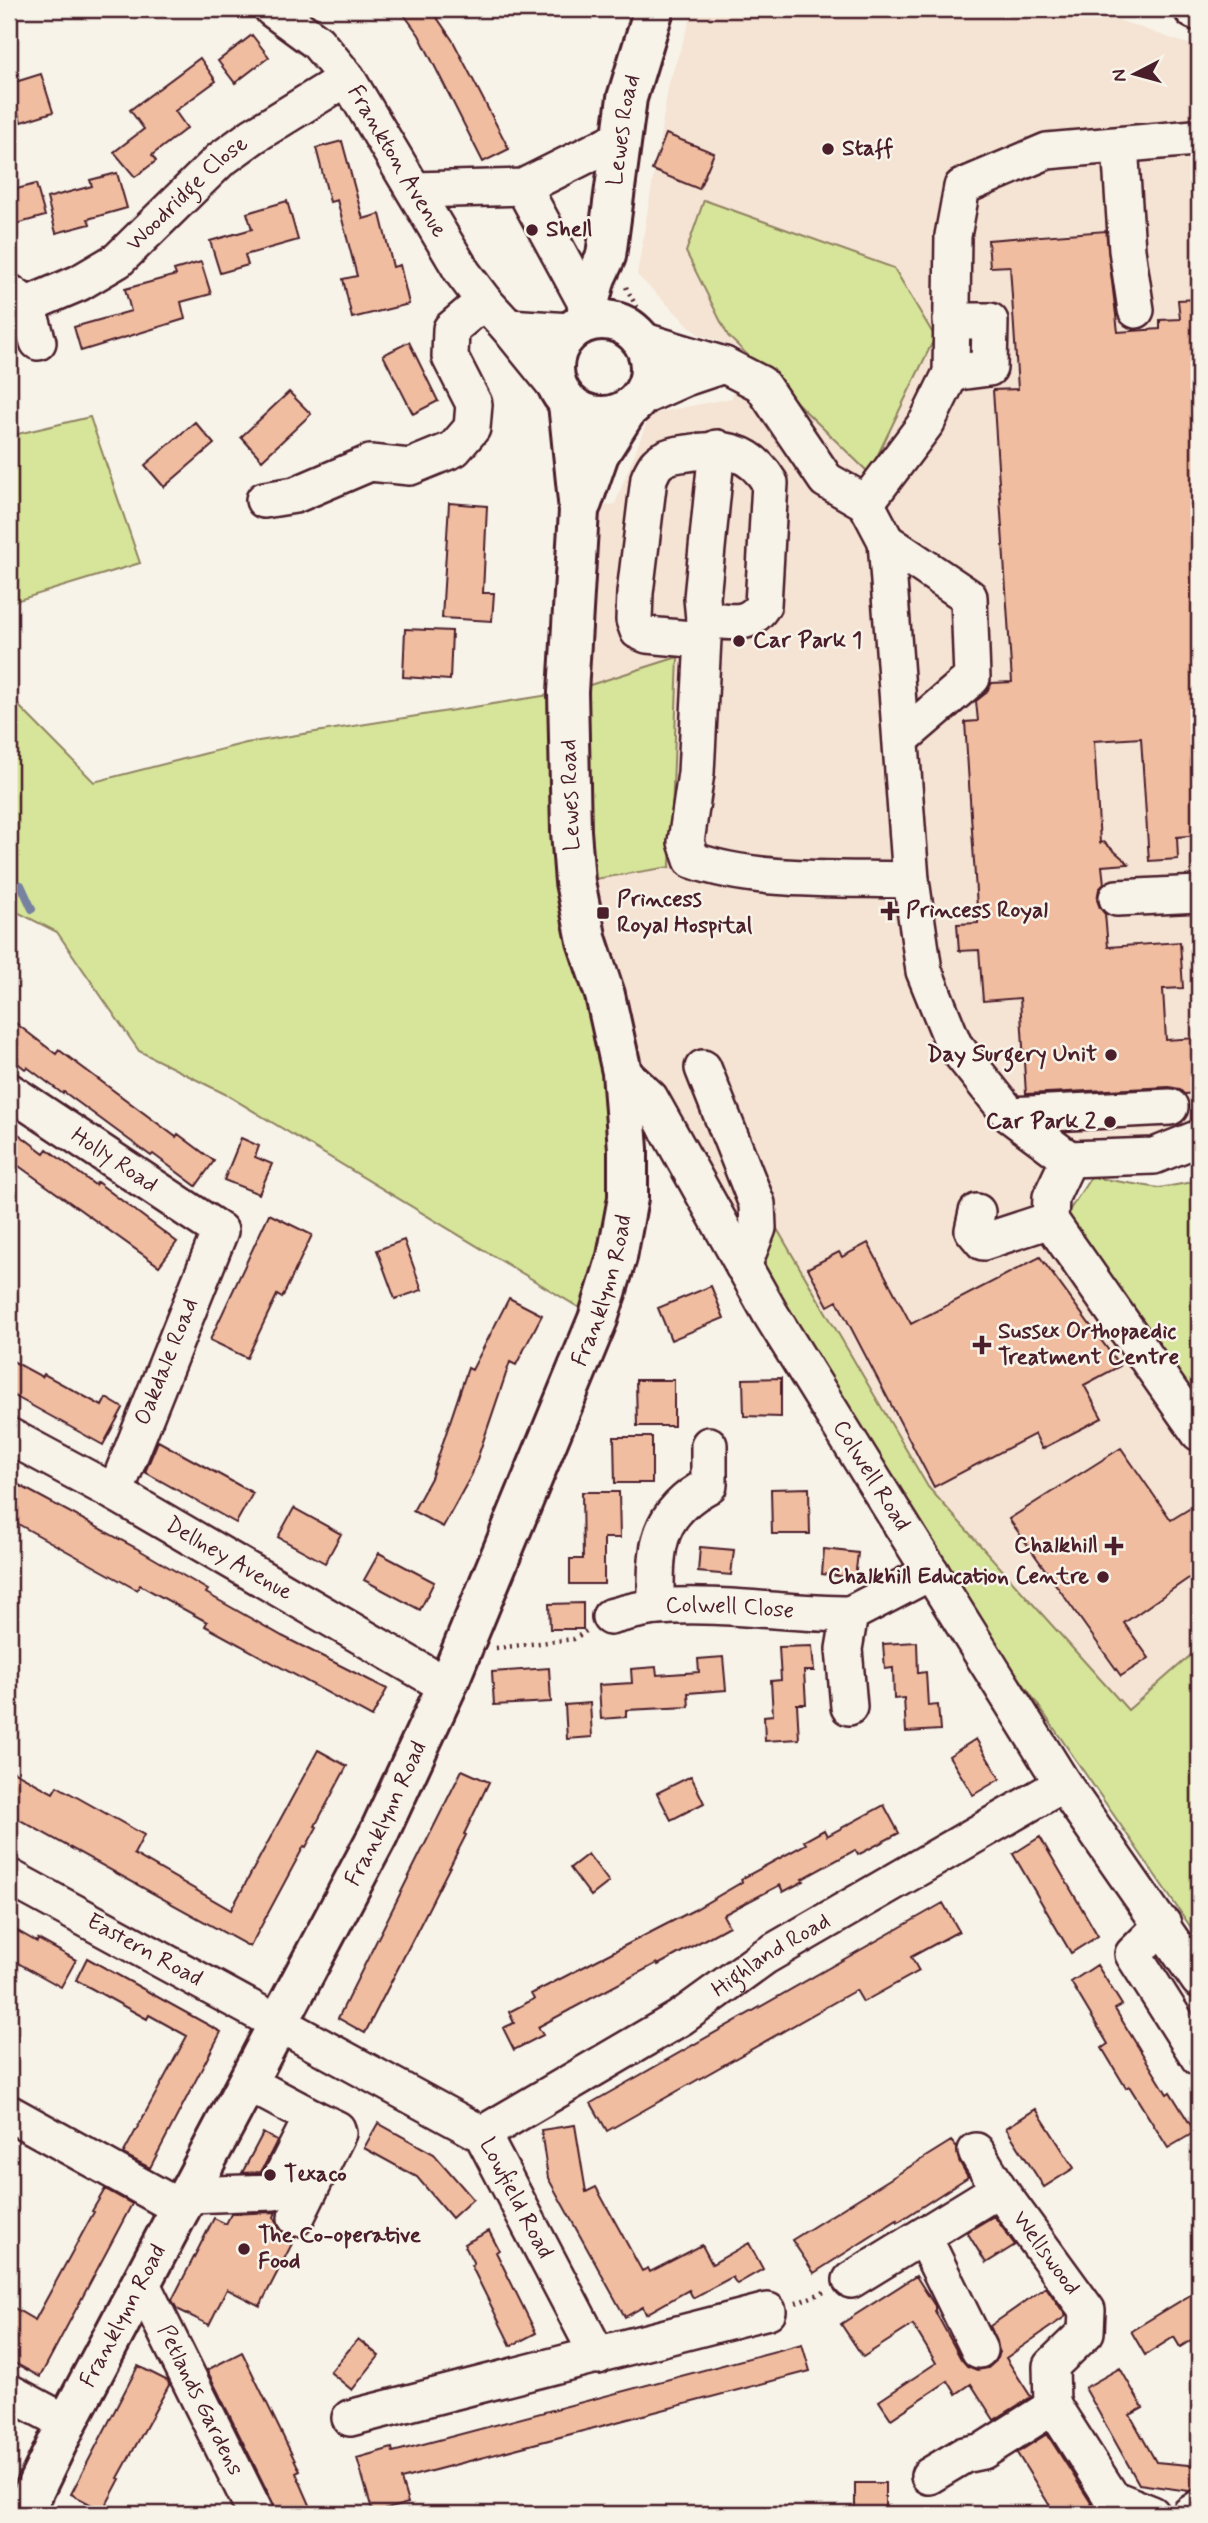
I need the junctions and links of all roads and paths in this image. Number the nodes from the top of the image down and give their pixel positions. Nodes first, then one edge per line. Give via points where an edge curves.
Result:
1 (272, 9) edge
2 (654, 9) edge
3 (1194, 9) edge
4 (1199, 11) edge
5 (347, 78) junction
6 (621, 138) junction
7 (1194, 138) dead end
8 (1120, 145) junction
9 (523, 187) junction
10 (414, 190) junction
11 (606, 256) junction
12 (18, 298) edge
13 (484, 302) junction
14 (1136, 310) dead end
15 (581, 321) junction
16 (508, 327) junction
17 (636, 335) junction
18 (38, 342) dead end
19 (724, 365) junction
20 (563, 396) junction
21 (633, 405) junction
22 (717, 448) junction
23 (264, 500) dead end
24 (866, 503) junction
25 (579, 511) junction
26 (886, 541) junction
27 (703, 630) junction
28 (901, 738) junction
29 (911, 880) junction
30 (1199, 894) edge
31 (1117, 898) dead end
32 (703, 1068) dead end
33 (622, 1072) junction
34 (9, 1091) edge
35 (1170, 1107) dead end
36 (1010, 1115) junction
37 (1199, 1138) edge
38 (1069, 1159) junction
39 (977, 1212) dead end
40 (1050, 1220) junction
41 (220, 1231) joint
42 (743, 1266) junction
43 (1199, 1433) edge
44 (9, 1436) edge
45 (709, 1445) dead end
46 (115, 1493) junction
47 (931, 1572) junction
48 (656, 1606) junction
49 (850, 1614) junction
50 (610, 1617) joint
51 (454, 1669) junction
52 (849, 1707) dead end
53 (1063, 1784) junction
54 (9, 1877) edge
55 (1163, 1924) junction
56 (1199, 1980) edge
57 (279, 2024) junction
58 (1199, 2058) edge
59 (248, 2083) junction
60 (9, 2113) edge
61 (312, 2117) junction
62 (482, 2134) junction
63 (976, 2151) dead end
64 (999, 2189) junction
65 (185, 2202) junction
66 (296, 2218) dead end
67 (923, 2236) junction
68 (851, 2280) joint
69 (142, 2284) junction
70 (768, 2311) joint
71 (979, 2350) dead end
72 (598, 2356) junction
73 (9, 2392) edge
74 (1054, 2406) junction
75 (350, 2418) dead end
76 (67, 2423) junction
77 (929, 2476) dead end
78 (1199, 2508) edge
79 (23, 2514) edge
80 (256, 2514) edge
81 (1152, 2514) edge
82 (1190, 2514) edge

1 - 5 street, Frankton Avenue via 317,42
2 - 6 main road, Lewes Road via 626,98
3 - 4 main road
5 - 10 street, Frankton Avenue
5 - 12 street, Woodridge Close via 220,160 118,260 79,283
6 - 9 street
6 - 11 main road, Lewes Road
7 - 8 street
8 - 14 street
8 - 24 street via 1046,151 962,187 953,236 951,373 927,422
9 - 10 street
9 - 15 street
10 - 13 street, Frankton Avenue
11 - 15 main road
11 - 17 main road via 620,306
12 - 18 street, Woodridge Close
13 - 16 street, Frankton Avenue
13 - 23 street via 451,329 450,357 474,404 472,428 454,449 410,467 370,463 295,495
15 - 16 street
15 - 17 main road via 607,321
15 - 20 main road via 560,344 554,359 554,374
16 - 20 street, Frankton Avenue
17 - 19 street
17 - 21 main road via 648,355 650,370 647,386
19 - 21 street via 685,378
19 - 24 street via 761,384 826,480
20 - 21 main road via 581,412 596,416 612,416
20 - 25 main road, Lewes Road
21 - 25 main road, Lewes Road via 599,454
22 - 27 street
22 - 27 street via 738,453 758,467 769,483 763,606 749,620
22 - 27 street via 667,457 649,478 635,593 638,631 647,635
24 - 26 street
25 - 33 main road, Lewes Road via 568,692 570,831 587,941
26 - 28 street
26 - 28 street via 970,597 972,678
27 - 29 street via 696,773 686,842 692,860 780,877
28 - 29 street
29 - 36 street via 924,971 954,1045
30 - 31 street
32 - 42 street via 757,1204 758,1228
33 - 42 street, Colwell Road via 650,1098
33 - 51 main road, Franklynn Road via 628,1198 617,1256 598,1319
34 - 41 street, Holly Road
35 - 36 street
36 - 38 street
37 - 38 street via 1154,1156
38 - 40 street via 1051,1197
39 - 40 street via 973,1230 983,1242
40 - 43 street
41 - 46 street, Oakdale Road
42 - 47 street, Colwell Road
44 - 46 street, Dellney Avenue
45 - 48 street via 709,1485 689,1495 672,1512 656,1549
46 - 51 street, Dellney Avenue
47 - 49 street, Colwell Close
47 - 53 street, Colwell Road
48 - 49 street, Colwell Close
48 - 50 street, Colwell Close
49 - 52 street via 844,1648
50 - 51 path via 574,1639
51 - 57 main road, Franklynn Road via 378,1835
53 - 55 street, Colwell Road
53 - 62 street, Highland Road via 764,1956 680,2018
54 - 57 street, Eastern Road
55 - 56 street, Colwell Road
55 - 58 street via 1133,1954
57 - 59 main road, Franklynn Road
57 - 62 street, Lowfield Road
59 - 61 street
59 - 65 main road, Franklynn Road
60 - 65 street
61 - 65 street via 274,2192
61 - 66 street via 338,2133
62 - 72 street, Lowfield Road
63 - 64 street, Wellswood
64 - 67 street, Wellswood
64 - 74 street, Wellswood via 1087,2310 1086,2332 1051,2366
65 - 69 main road, Franklynn Road
67 - 68 street, Wellswood
67 - 71 street
68 - 70 path via 808,2300
69 - 76 main road, Franklynn Road
69 - 80 street, Petlands Gardens
70 - 72 street
72 - 75 street
73 - 76 street
74 - 77 street via 983,2451 964,2455
74 - 81 street, Wellswood via 1112,2498
76 - 79 main road, Franklynn Road
78 - 82 street

